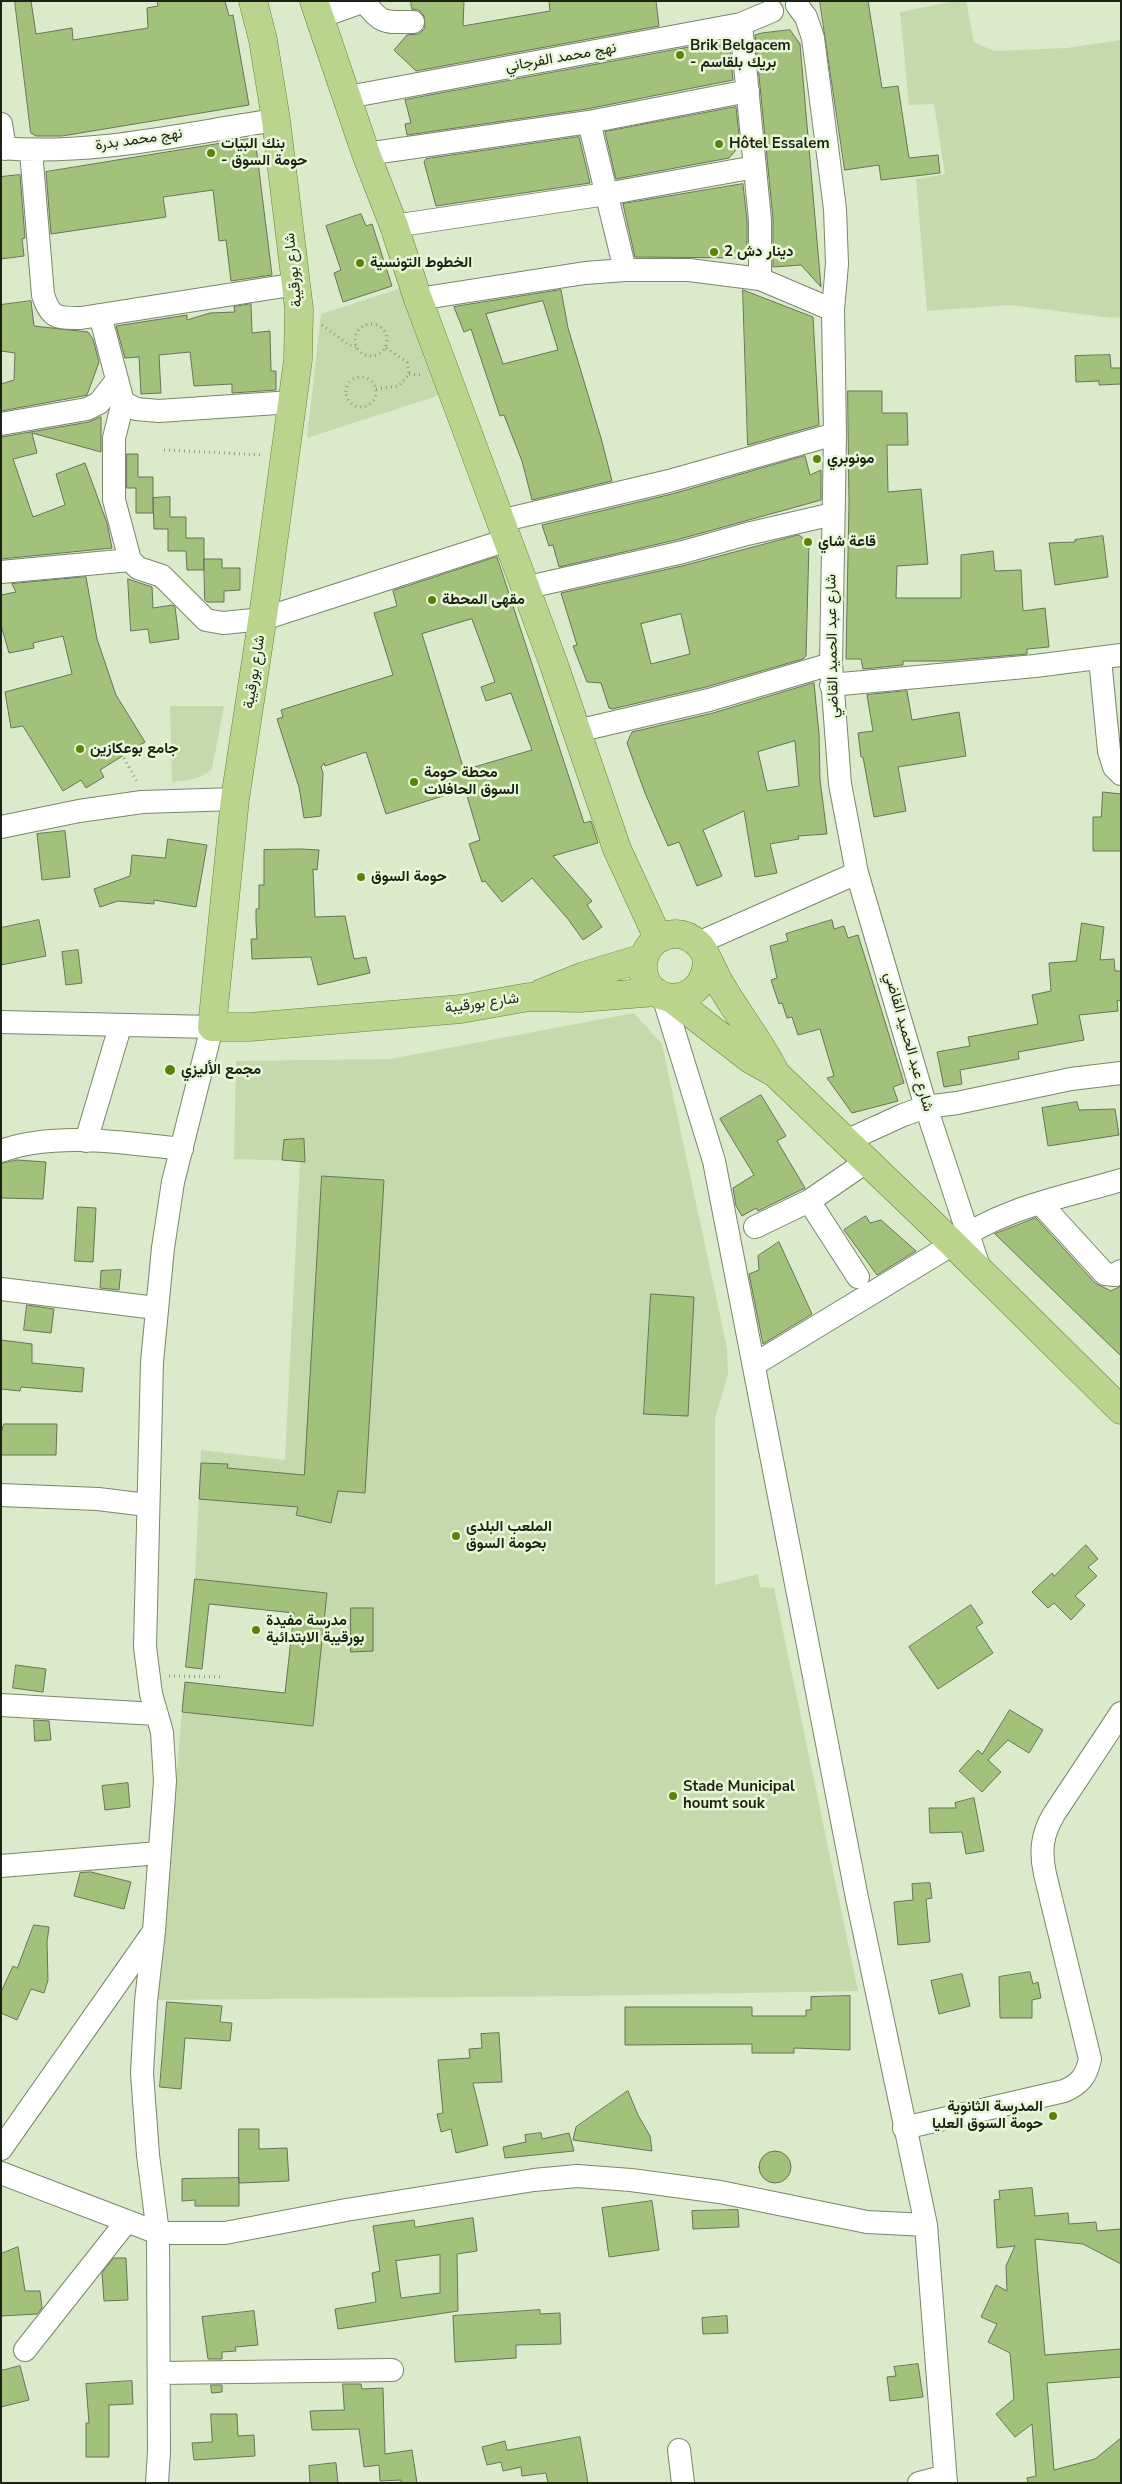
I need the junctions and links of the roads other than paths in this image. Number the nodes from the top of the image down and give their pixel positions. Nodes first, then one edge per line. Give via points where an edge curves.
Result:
1 (253, 1) edge
2 (365, 2) edge
3 (799, 3) edge
4 (765, 6) edge
5 (317, 9) edge
6 (413, 22) dead end
7 (741, 24) junction
8 (748, 91) junction
9 (348, 97) junction
10 (276, 120) junction
11 (589, 122) junction
12 (1, 124) edge
13 (3, 149) edge
14 (30, 151) junction
15 (366, 154) junction
16 (755, 167) junction
17 (606, 194) junction
18 (394, 226) junction
19 (625, 270) junction
20 (760, 279) junction
21 (298, 297) junction
22 (418, 299) junction
23 (833, 310) junction
24 (100, 315) junction
25 (120, 391) junction
26 (292, 402) junction
27 (1, 424) edge
28 (835, 434) junction
29 (833, 514) junction
30 (503, 530) junction
31 (130, 560) junction
32 (1, 572) edge
33 (524, 588) junction
34 (263, 620) junction
35 (1110, 657) edge
36 (831, 674) junction
37 (577, 731) junction
38 (1121, 774) edge
39 (235, 798) junction
40 (1, 827) edge
41 (857, 873) junction
42 (651, 948) junction
43 (703, 953) junction
44 (663, 995) junction
45 (529, 997) junction
46 (1, 1022) edge
47 (120, 1026) junction
48 (212, 1027) junction
49 (775, 1073) junction
50 (1121, 1073) edge
51 (926, 1107) junction
52 (86, 1140) junction
53 (846, 1141) junction
54 (182, 1149) junction
55 (1, 1151) edge
56 (866, 1162) junction
57 (1121, 1180) edge
58 (809, 1201) junction
59 (1041, 1204) junction
60 (755, 1227) dead end
61 (960, 1238) junction
62 (1121, 1272) edge
63 (858, 1277) dead end
64 (1, 1289) edge
65 (156, 1308) junction
66 (755, 1364) junction
67 (1121, 1410) edge
68 (1, 1495) edge
69 (147, 1505) junction
70 (1, 1705) edge
71 (1121, 1713) edge
72 (156, 1714) junction
73 (159, 1853) junction
74 (1, 1866) edge
75 (154, 1931) junction
76 (904, 2128) junction
77 (1, 2149) edge
78 (1, 2173) edge
79 (127, 2221) junction
80 (926, 2225) junction
81 (158, 2233) junction
82 (25, 2350) dead end
83 (392, 2370) dead end
84 (159, 2373) junction
85 (679, 2450) dead end
86 (945, 2479) edge
87 (156, 2483) edge
88 (684, 2483) edge
89 (919, 2483) edge

1 - 10 main road, شارع بورقيبة
2 - 5 street
2 - 6 street via 375,17 385,22
3 - 4 street, نهج محمد الفرجاني via 790,9
3 - 23 street, شارع عبد الحميد القاضي via 813,38 834,199 837,264
4 - 7 street, نهج محمد الفرجاني
5 - 9 main road
7 - 8 street
7 - 9 street, نهج محمد الفرجاني
8 - 11 street
8 - 16 street
9 - 15 main road
10 - 14 street, نهج محمد بدرة via 104,146
10 - 21 main road, شارع بورقيبة
11 - 15 street
11 - 17 street
12 - 13 street
13 - 14 street, نهج محمد بدرة
14 - 24 street via 42,295 48,309 60,318
15 - 18 main road
16 - 17 street
16 - 20 street via 760,220
17 - 18 street
17 - 19 street
18 - 22 main road
19 - 20 street via 689,270
19 - 22 street via 538,279
20 - 23 street
21 - 24 street
21 - 26 main road, شارع بورقيبة via 298,360
22 - 30 main road
23 - 28 street, شارع عبد الحميد القاضي
24 - 25 street
25 - 26 street via 136,409 159,411
25 - 27 street via 87,409
25 - 31 street via 114,438 114,500
26 - 34 main road, شارع بورقيبة
28 - 29 street, شارع عبد الحميد القاضي
28 - 30 street
29 - 33 street
29 - 36 street, شارع عبد الحميد القاضي
30 - 33 main road
30 - 34 street
31 - 32 street
31 - 34 street via 138,568 162,576 206,620 223,623
33 - 37 main road
34 - 39 main road, شارع بورقيبة
35 - 36 street
35 - 38 street via 1109,751 1114,767
36 - 37 street
36 - 41 street, شارع عبد الحميد القاضي via 840,784
37 - 42 main road
39 - 40 street via 142,802
39 - 48 main road, شارع بورقيبة
41 - 43 street
41 - 51 street, شارع عبد الحميد القاضي
42 - 43 main road via 672,933 686,936
42 - 44 main road via 643,971 647,983
42 - 45 main road, شارع بورقيبة
43 - 44 main road via 706,974 693,993 682,997
43 - 49 main road
44 - 45 main road, شارع بورقيبة
44 - 49 main road via 750,1059
44 - 66 street via 714,1161
45 - 48 main road, شارع بورقيبة via 461,1009 250,1027
46 - 47 street
47 - 48 street
47 - 52 street
48 - 54 street
49 - 53 main road
50 - 51 street via 1072,1079
51 - 53 street
51 - 61 street, شارع عبد الحميد القاضي
52 - 54 street
52 - 55 street via 32,1142
53 - 56 main road
54 - 65 street via 173,1182
56 - 58 street
56 - 61 main road
57 - 59 street
58 - 60 street
58 - 63 street
59 - 61 street via 991,1220
59 - 62 street via 1105,1274
61 - 66 street
61 - 67 main road via 981,1272
64 - 65 street
65 - 69 street
66 - 76 street
68 - 69 street via 98,1499
69 - 72 street via 144,1619 148,1677
70 - 72 street
71 - 76 street via 1054,1814 1042,1843 1043,1866 1090,2059 1087,2074 1077,2085 1064,2091
72 - 73 street via 162,1732 165,1781
73 - 74 street
73 - 75 street
75 - 77 street
75 - 81 street via 142,2073
76 - 80 street
78 - 79 street
79 - 81 street
79 - 82 street
80 - 81 street via 867,2222 720,2192 577,2176 356,2208 225,2233
80 - 86 street
81 - 84 street
83 - 84 street
84 - 87 street
85 - 88 street
86 - 89 street

